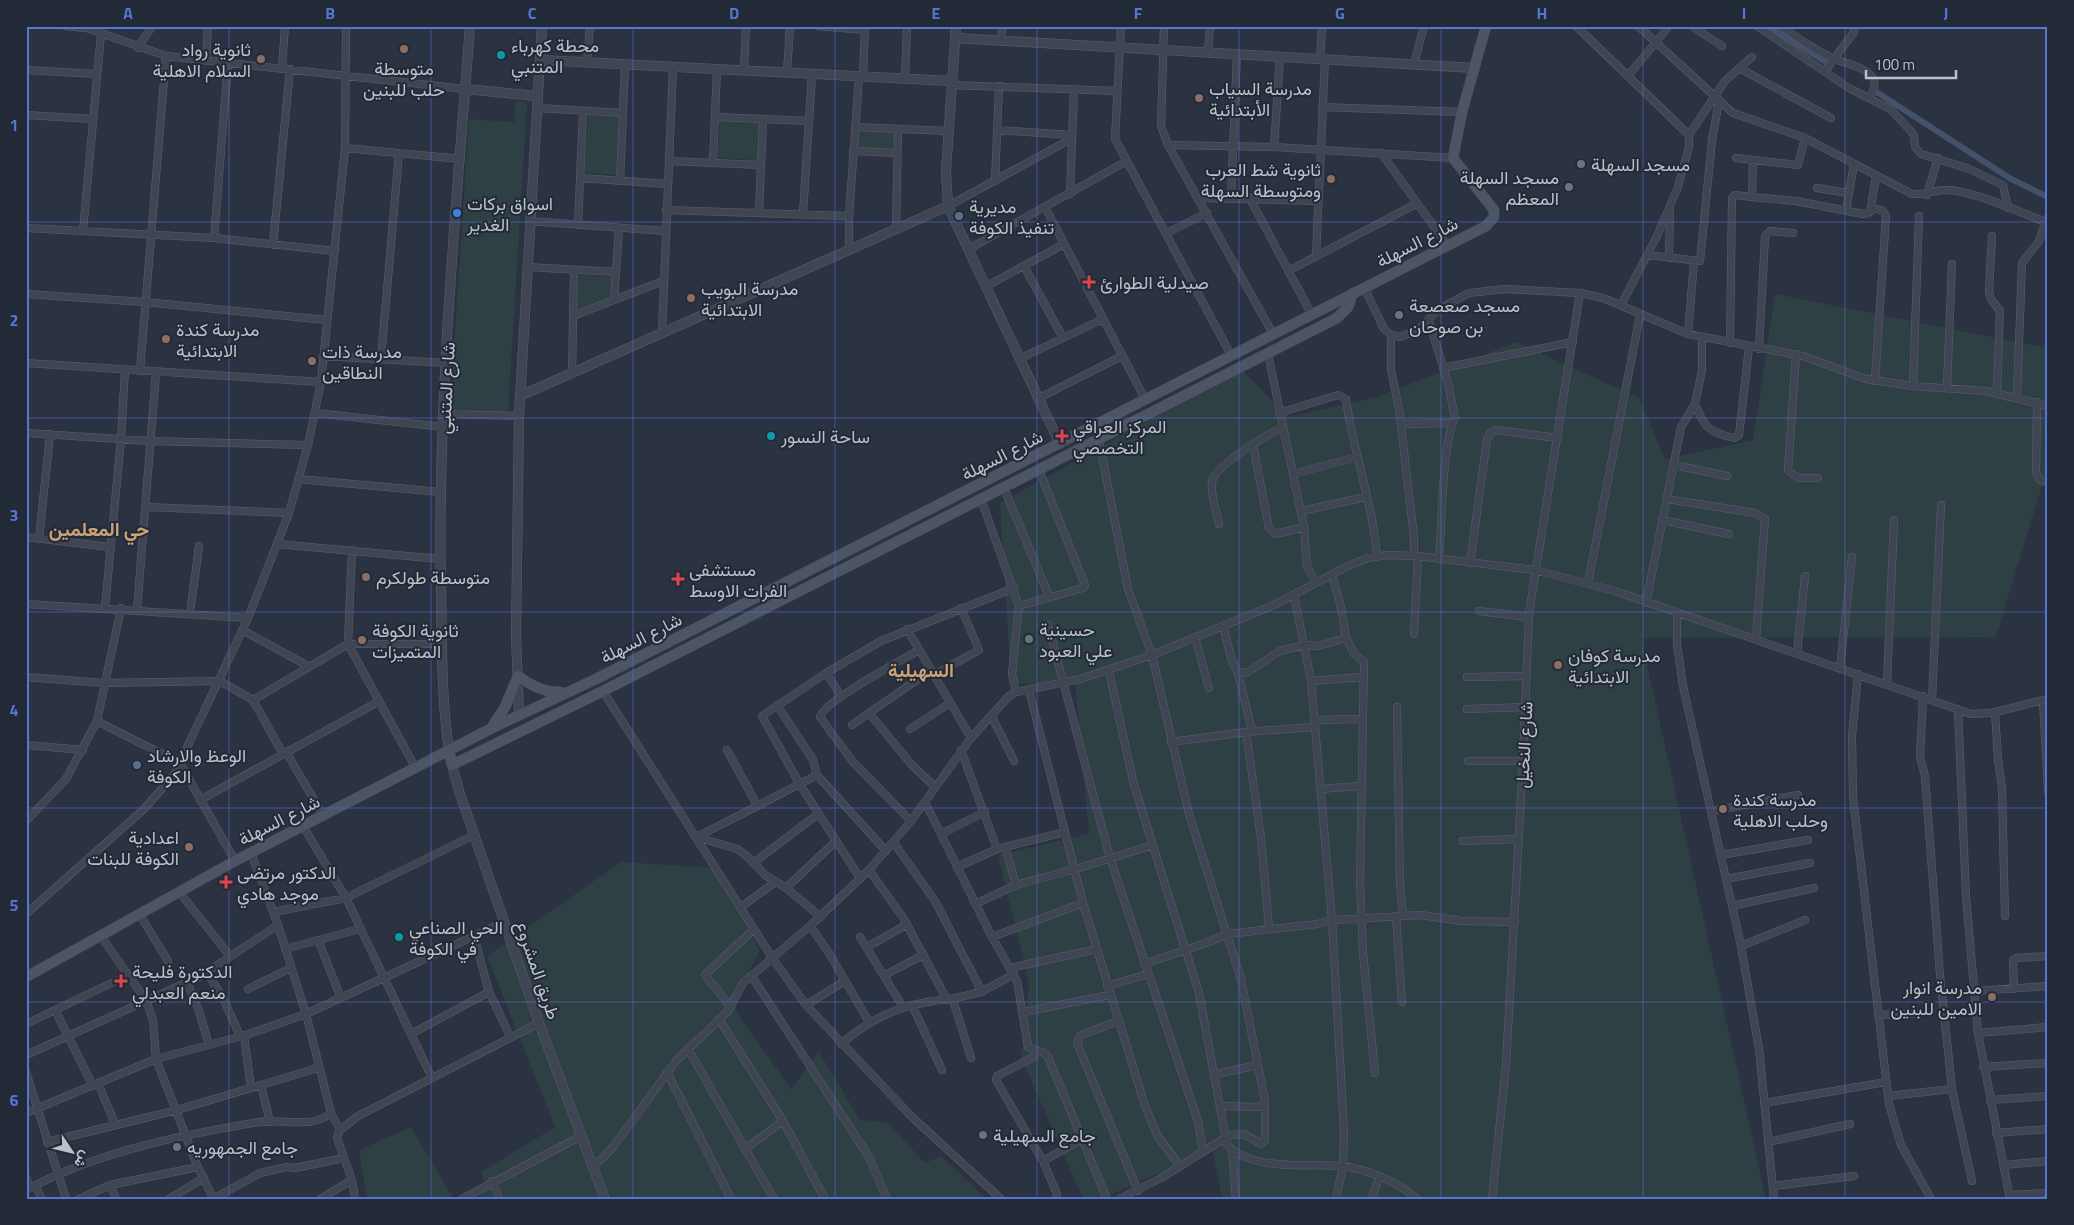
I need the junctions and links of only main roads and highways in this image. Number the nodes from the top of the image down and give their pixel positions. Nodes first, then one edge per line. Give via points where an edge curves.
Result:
1 (1486, 26) edge
2 (1353, 293) junction
3 (826, 562) junction
4 (832, 575) junction
5 (565, 692) junction
6 (492, 728) junction
7 (449, 750) junction
8 (452, 765) joint
9 (26, 977) edge

1 - 2 main road, شارع السهلة via 1462,112 1454,158 1492,205 1492,221
2 - 3 main road, شارع السهلة
2 - 4 main road, شارع السهلة via 1348,307 1337,318
3 - 4 main road
3 - 5 main road, شارع السهلة
4 - 8 main road, شارع السهلة
5 - 6 main road, شارع السهلة
5 - 6 main road via 548,692 518,676
6 - 7 main road, شارع السهلة
7 - 8 main road, طريق المشروع
7 - 9 main road, شارع السهلة via 235,861

